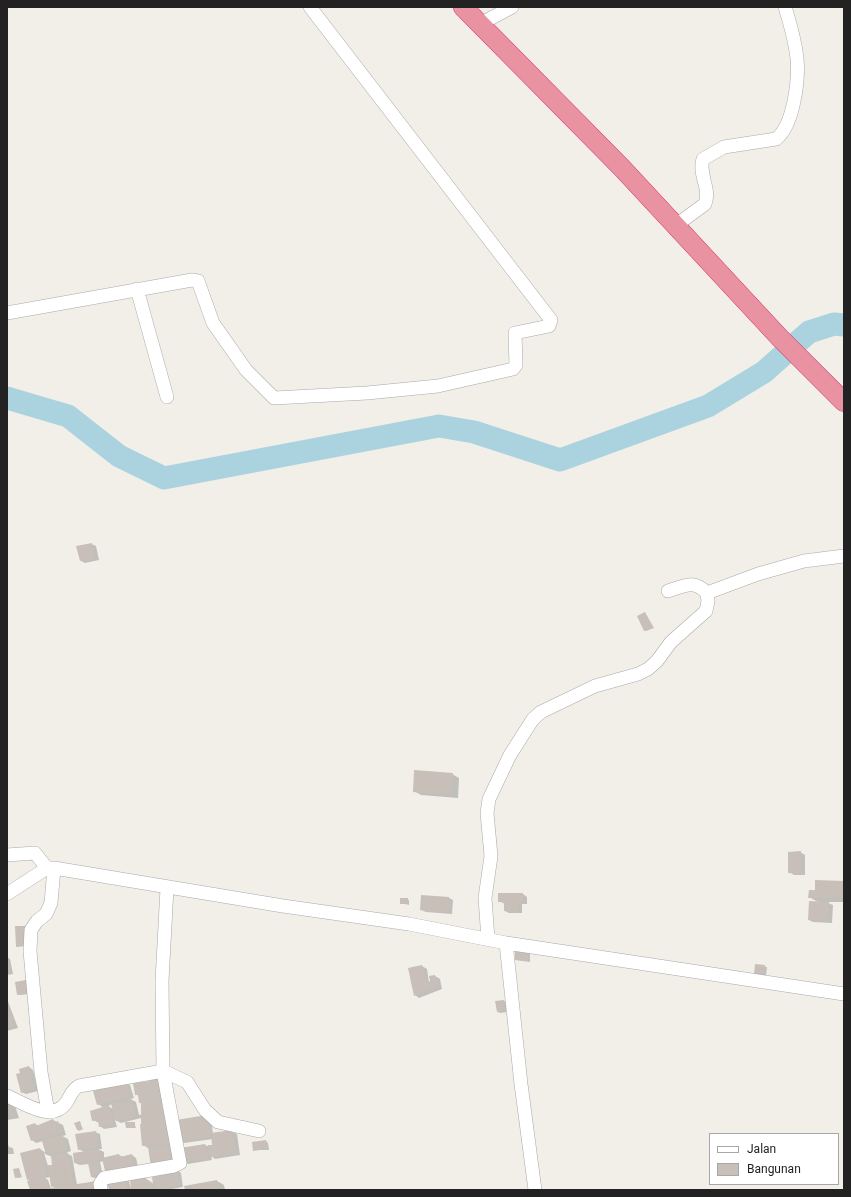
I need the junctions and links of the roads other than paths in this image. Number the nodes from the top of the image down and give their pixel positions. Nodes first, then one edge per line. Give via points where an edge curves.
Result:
1 (310, 7) edge
2 (463, 7) edge
3 (512, 7) edge
4 (785, 7) edge
5 (480, 24) junction
6 (675, 226) junction
7 (137, 290) junction
8 (7, 313) edge
9 (167, 397) dead end
10 (844, 402) edge
11 (844, 556) edge
12 (668, 591) dead end
13 (707, 593) junction
14 (7, 855) edge
15 (51, 868) junction
16 (167, 888) junction
17 (7, 894) edge
18 (488, 939) junction
19 (506, 943) junction
20 (844, 994) edge
21 (163, 1071) junction
22 (7, 1096) edge
23 (48, 1112) junction
24 (259, 1131) dead end
25 (101, 1190) edge
26 (535, 1190) edge

1 - 7 street via 549,317 551,323 549,326 515,333 516,365 508,372 438,386 281,399 268,394 227,344 213,322 198,281
2 - 5 highway
3 - 5 street
4 - 6 street via 797,58 797,81 787,125 776,139 724,147 703,159 701,166 707,190 706,204
5 - 6 highway via 622,168
6 - 10 highway
7 - 8 street
7 - 9 street
11 - 13 street via 804,561 758,574
12 - 13 street via 692,583 699,585
13 - 18 street via 706,610 671,642 648,669 595,686 541,712 533,719 510,755 489,799 487,814 491,848 485,898
14 - 15 street via 35,852
15 - 16 street
15 - 17 street
15 - 23 street via 51,903 46,914 31,930 30,951 41,1072
16 - 18 street via 408,924
16 - 21 street via 162,981
18 - 19 street
19 - 20 street
19 - 26 street
21 - 23 street via 79,1086 74,1088 60,1109
21 - 24 street via 187,1082 205,1110 218,1122
21 - 25 street via 180,1163 104,1178 100,1184
22 - 23 street via 37,1110

